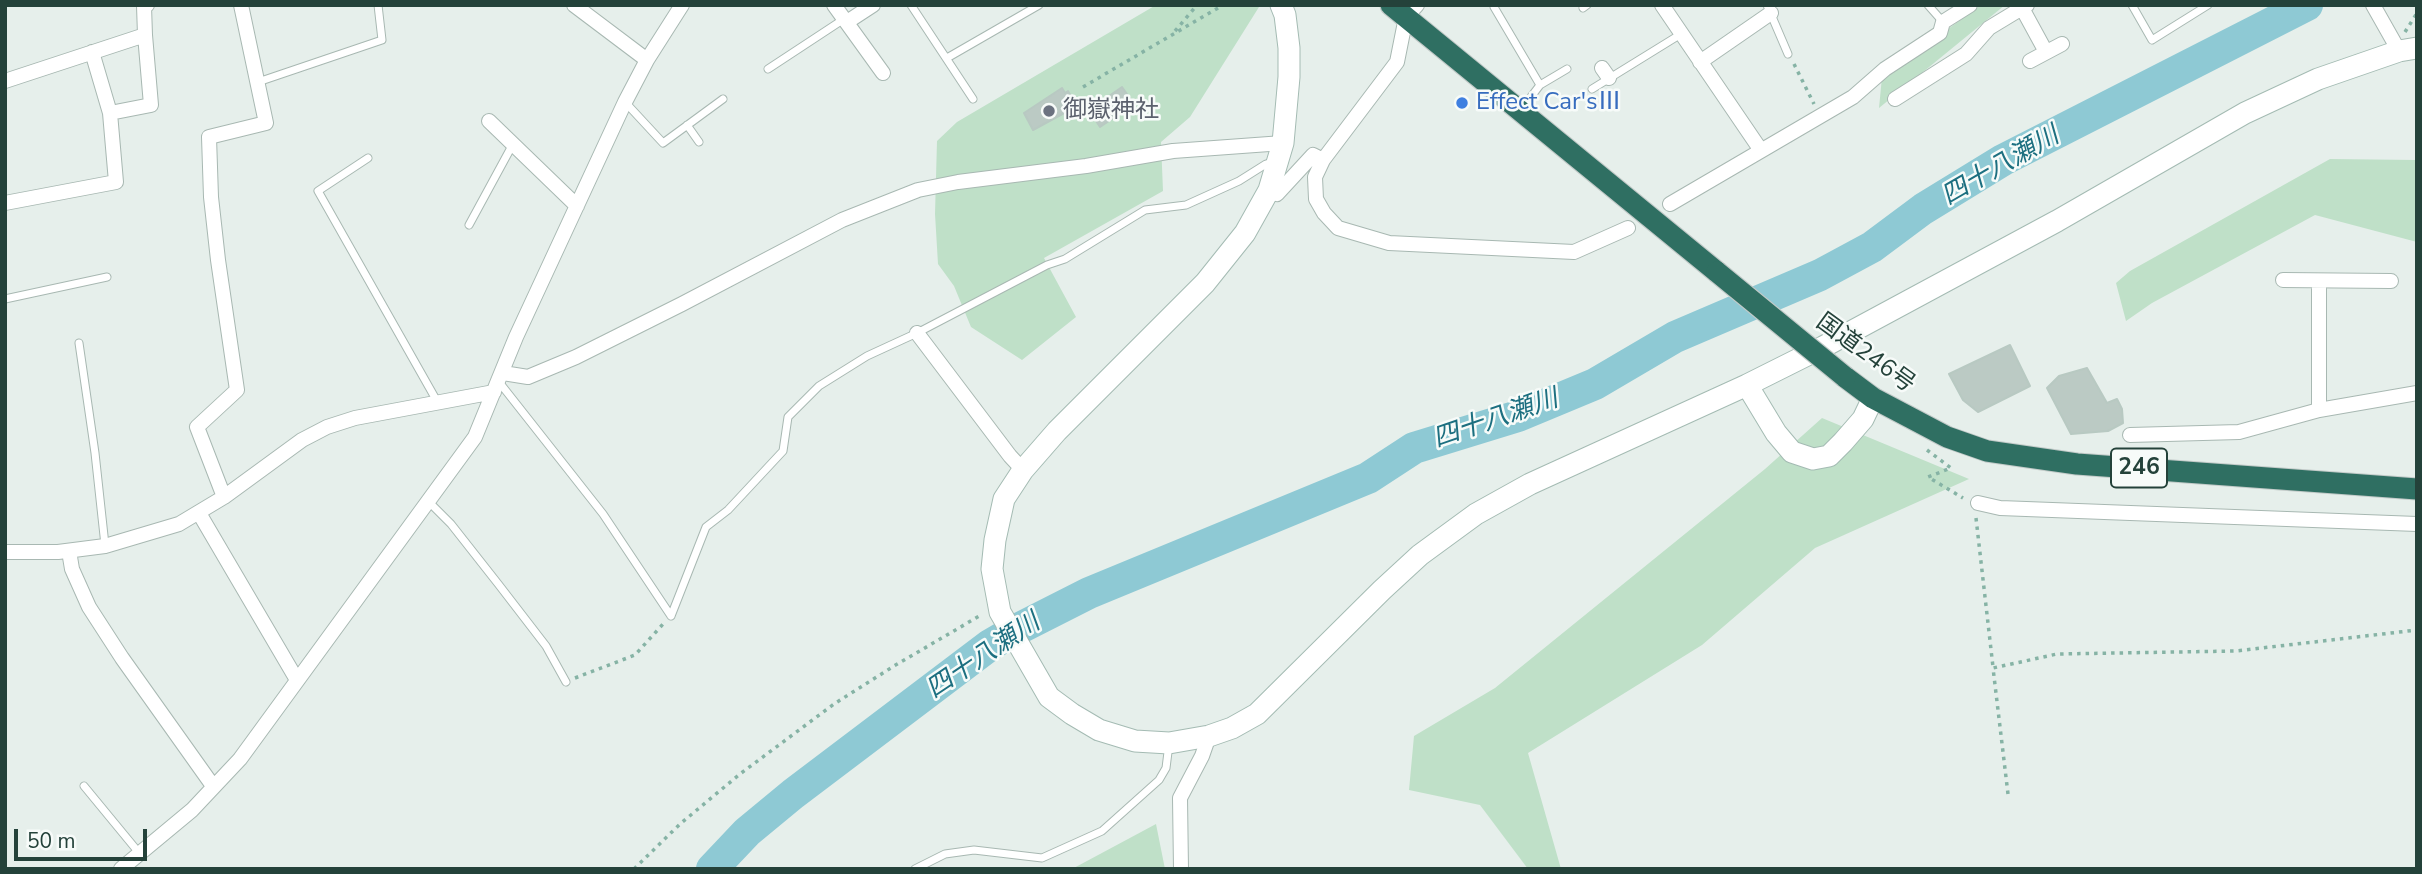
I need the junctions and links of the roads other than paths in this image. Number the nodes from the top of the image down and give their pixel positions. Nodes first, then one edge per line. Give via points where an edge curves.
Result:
1 (147, 5) edge
2 (241, 5) edge
3 (378, 5) edge
4 (574, 5) edge
5 (682, 5) edge
6 (834, 5) edge
7 (873, 5) edge
8 (911, 5) edge
9 (1039, 5) edge
10 (1281, 5) edge
11 (1662, 5) edge
12 (1927, 5) edge
13 (1970, 5) edge
14 (2132, 5) edge
15 (2208, 5) edge
16 (2373, 5) edge
17 (2025, 6) edge
18 (1494, 7) dead end
19 (1404, 9) edge
20 (1769, 9) edge
21 (846, 21) junction
22 (1942, 22) junction
23 (1681, 34) junction
24 (145, 35) junction
25 (2062, 44) dead end
26 (2408, 49) edge
27 (92, 52) junction
28 (2046, 52) junction
29 (1788, 54) road end
30 (947, 58) junction
31 (647, 60) junction
32 (2030, 61) dead end
33 (1700, 62) junction
34 (768, 69) dead end
35 (1567, 69) dead end
36 (883, 73) dead end
37 (5, 81) edge
38 (257, 82) junction
39 (1541, 85) junction
40 (1592, 89) dead end
41 (723, 99) dead end
42 (973, 99) dead end
43 (1895, 99) dead end
44 (625, 102) junction
45 (1520, 111) junction
46 (110, 113) junction
47 (489, 121) dead end
48 (687, 125) junction
49 (699, 142) dead end
50 (513, 144) junction
51 (1760, 149) junction
52 (1280, 152) junction
53 (368, 158) dead end
54 (1322, 160) junction
55 (1269, 190) junction
56 (5, 202) edge
57 (1670, 204) dead end
58 (577, 206) junction
59 (469, 225) dead end
60 (1628, 228) dead end
61 (107, 277) dead end
62 (2283, 280) dead end
63 (2319, 281) junction
64 (2391, 281) dead end
65 (5, 299) edge
66 (917, 333) junction
67 (79, 343) dead end
68 (499, 382) junction
69 (1747, 385) junction
70 (2417, 393) edge
71 (1873, 398) junction
72 (439, 403) junction
73 (2319, 410) junction
74 (2130, 435) dead end
75 (1023, 470) junction
76 (2417, 489) edge
77 (224, 497) junction
78 (428, 501) junction
79 (1978, 505) road end
80 (199, 513) junction
81 (2417, 524) edge
82 (105, 546) junction
83 (69, 551) junction
84 (5, 552) edge
85 (297, 680) junction
86 (566, 681) road end
87 (1209, 737) junction
88 (1169, 743) junction
89 (84, 786) dead end
90 (214, 786) junction
91 (141, 854) junction
92 (121, 869) edge
93 (915, 869) edge
94 (1181, 869) edge

1 - 24 street
2 - 38 street
3 - 38 lane via 382,40
4 - 31 street
5 - 31 street
6 - 21 street
7 - 21 street
8 - 30 lane
9 - 30 lane
10 - 52 street via 1289,77
11 - 23 street
12 - 22 lane
13 - 22 street
14 - 15 lane via 2152,40
16 - 26 street via 2386,27
17 - 28 street
17 - 43 street via 1989,28 1966,54
18 - 39 lane
19 - 45 highway, 国道246号 / 246
19 - 54 street via 1398,62
20 - 29 lane
20 - 33 street
21 - 34 lane
21 - 36 street
22 - 51 street via 1940,33 1885,69 1853,97
23 - 33 street
23 - 40 lane via 1606,73
24 - 27 street
24 - 46 street via 151,104
25 - 28 street
26 - 69 street via 2318,79 2245,113 2057,220
27 - 37 street
27 - 46 street
28 - 32 street
30 - 42 lane
31 - 44 street
33 - 51 street
35 - 39 lane
38 - 77 street via 266,123 209,137 211,197 237,390 197,427
39 - 45 lane
41 - 48 lane
44 - 48 lane via 663,143
44 - 58 street
45 - 71 highway, 国道246号 / 246, bridge
46 - 56 street via 116,182
47 - 50 street
48 - 49 lane
50 - 58 street
50 - 59 lane
51 - 57 street
52 - 55 street
52 - 66 lane via 1238,181 1186,205 1145,210 1065,260
52 - 68 street via 1172,151 918,190 842,219 576,357 528,377
53 - 72 lane via 318,191
54 - 55 street via 1313,155 1277,194
54 - 60 street via 1315,177 1316,199 1324,213 1338,228 1389,243 1574,252
55 - 75 street via 1245,233 1205,283 1056,431
58 - 68 street
61 - 65 lane
62 - 63 street
63 - 64 street
63 - 73 street
66 - 68 lane via 867,356 819,386 788,417 783,451 706,527 670,616 603,514
66 - 75 street
67 - 82 lane
68 - 72 street
68 - 78 street via 475,437
69 - 71 street via 1792,452 1813,459 1829,456 1843,442 1863,419
69 - 87 street via 1530,484 1476,514 1420,555 1257,714
70 - 73 street
71 - 76 highway, 国道246号 / 246 via 1947,437 1987,450 2077,464
72 - 77 street via 327,427
73 - 74 street via 2239,432
75 - 88 street via 1004,499 995,540 992,569 999,608 1049,697 1100,730 1135,741
77 - 80 street
78 - 85 street
78 - 86 lane via 546,646
79 - 81 street
80 - 82 street via 179,524
80 - 85 street
82 - 83 street
83 - 84 street
83 - 90 street via 89,607
85 - 90 street via 240,759
87 - 88 street
87 - 94 street via 1180,798
88 - 93 lane via 1166,768 1158,780 1102,831 1042,858 974,850 945,853
89 - 91 lane
90 - 91 street
91 - 92 street

